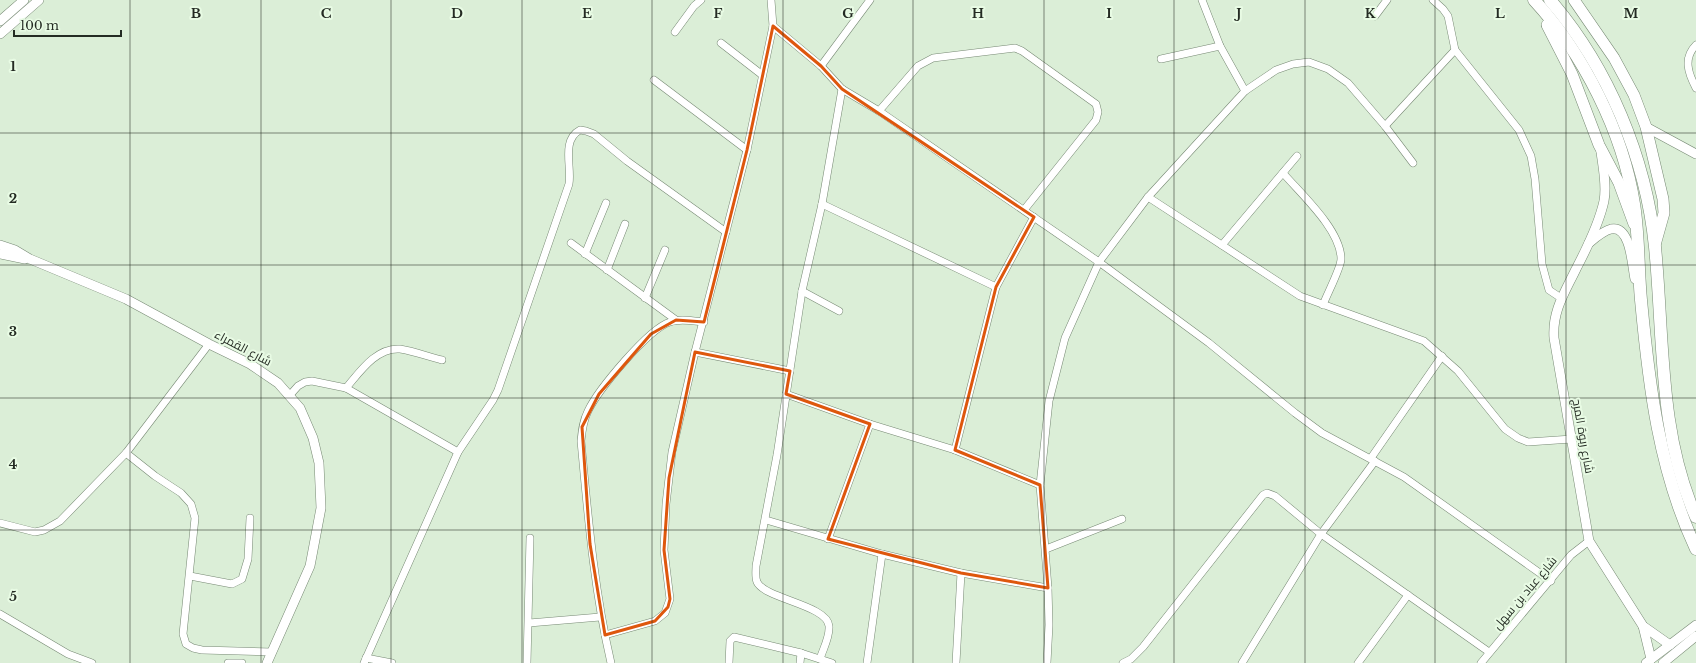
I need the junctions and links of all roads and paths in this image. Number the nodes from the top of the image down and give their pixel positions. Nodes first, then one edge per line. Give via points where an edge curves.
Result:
1 (24, 0) edge
2 (39, 0) edge
3 (701, 0) edge
4 (771, 0) edge
5 (870, 0) edge
6 (1202, 0) edge
7 (1387, 0) edge
8 (1433, 0) edge
9 (1534, 0) edge
10 (1550, 0) edge
11 (1574, 0) edge
12 (1375, 16) dead end
13 (0, 21) edge
14 (1547, 25) dead end
15 (773, 26) junction
16 (675, 32) dead end
17 (0, 34) edge
18 (721, 43) dead end
19 (1696, 44) edge
20 (1220, 46) junction
21 (1455, 50) junction
22 (1162, 60) dead end
23 (821, 66) junction
24 (761, 74) junction
25 (654, 80) dead end
26 (1696, 88) edge
27 (842, 89) junction
28 (1245, 91) junction
29 (879, 111) junction
30 (1385, 126) junction
31 (1646, 127) junction
32 (1599, 145) junction
33 (747, 150) junction
34 (1696, 154) edge
35 (1297, 156) dead end
36 (1413, 163) dead end
37 (1283, 173) junction
38 (1148, 197) junction
39 (606, 203) dead end
40 (822, 204) junction
41 (1024, 210) junction
42 (1034, 216) junction
43 (625, 224) dead end
44 (726, 232) junction
45 (1636, 232) junction
46 (571, 243) dead end
47 (1589, 243) junction
48 (0, 245) edge
49 (1222, 245) junction
50 (1655, 245) junction
51 (665, 250) dead end
52 (0, 254) edge
53 (585, 254) junction
54 (30, 259) junction
55 (1099, 262) junction
56 (607, 270) junction
57 (996, 287) junction
58 (802, 291) junction
59 (645, 298) junction
60 (1561, 298) junction
61 (1641, 299) junction
62 (1323, 305) junction
63 (839, 311) dead end
64 (676, 320) junction
65 (704, 322) junction
66 (209, 344) junction
67 (695, 352) junction
68 (1442, 356) junction
69 (442, 360) dead end
70 (790, 371) junction
71 (346, 388) junction
72 (786, 394) junction
73 (290, 395) junction
74 (870, 424) junction
75 (1572, 440) junction
76 (954, 450) junction
77 (458, 452) junction
78 (126, 453) junction
79 (1373, 460) junction
80 (1040, 485) junction
81 (1696, 517) edge
82 (250, 518) dead end
83 (1122, 519) dead end
84 (766, 520) junction
85 (0, 523) edge
86 (1321, 534) junction
87 (530, 538) dead end
88 (828, 539) junction
89 (1589, 541) junction
90 (1696, 549) edge
91 (1046, 550) junction
92 (882, 554) junction
93 (961, 574) junction
94 (190, 576) junction
95 (1551, 581) junction
96 (1048, 588) junction
97 (1408, 595) junction
98 (0, 614) edge
99 (600, 618) junction
100 (529, 622) junction
101 (1696, 625) edge
102 (1643, 626) junction
103 (604, 635) junction
104 (1694, 640) edge
105 (1670, 645) junction
106 (272, 652) junction
107 (1490, 652) junction
108 (801, 653) junction
109 (820, 659) junction
110 (365, 660) edge
111 (1649, 661) edge
112 (92, 663) edge
113 (228, 663) edge
114 (242, 663) edge
115 (267, 663) edge
116 (392, 663) edge
117 (527, 663) edge
118 (611, 663) edge
119 (728, 663) edge
120 (800, 663) edge
121 (832, 663) edge
122 (867, 663) edge
123 (956, 663) edge
124 (1047, 663) edge
125 (1123, 663) edge
126 (1242, 663) edge
127 (1358, 663) edge
128 (1481, 663) edge
129 (1663, 663) edge

1 - 13 street
2 - 17 street
3 - 16 street
4 - 15 street
5 - 23 street
6 - 20 street
7 - 12 street
8 - 21 street via 1448,16
9 - 45 highway via 1570,47 1598,93 1621,151 1634,202
10 - 50 highway via 1599,72 1626,131 1642,179
11 - 31 main road via 1614,58 1634,95
14 - 32 main road via 1572,74
15 - 23 street
15 - 24 street
18 - 24 street
19 - 26 street via 1687,60 1688,70
20 - 22 street
20 - 28 street
21 - 30 street
21 - 60 street via 1519,130 1531,156 1542,264 1550,290
23 - 27 street
24 - 33 street
25 - 33 street
27 - 29 street
27 - 40 street
28 - 30 street via 1276,70 1310,62 1328,69 1348,83
28 - 38 street
29 - 41 street
29 - 41 street via 925,61 1006,48 1022,51 1096,104 1098,112 1096,120
30 - 36 street
31 - 34 street
31 - 50 main road via 1663,199 1664,213
32 - 45 main road via 1620,183
32 - 47 street, شارع ربوة المرج via 1605,184 1604,200
33 - 44 street
35 - 37 street
37 - 49 street
37 - 62 street via 1335,235 1340,248 1341,260
38 - 49 street
38 - 55 street
39 - 53 street
40 - 57 street
40 - 58 street
41 - 42 street
42 - 55 street
42 - 57 street
43 - 56 street
44 - 65 street
44 - 77 street via 627,161 594,134 586,131 575,133 570,138 568,146 569,184 498,390
45 - 61 highway
46 - 53 street
47 - 60 street, شارع ربوة المرج
47 - 61 street via 1611,229 1622,233 1630,246 1634,276
48 - 54 street, شارع القمراء
49 - 62 street via 1300,296
50 - 81 highway via 1668,414 1679,470
51 - 59 street
52 - 54 street, شارع القمراء
53 - 56 street
54 - 66 street, شارع القمراء via 126,299
55 - 79 street via 1294,413 1322,433
55 - 80 street via 1065,338 1058,363 1049,401
56 - 59 street
57 - 76 street
58 - 63 street
58 - 70 street
59 - 64 street
60 - 75 street, شارع ربوة المرج via 1555,317 1554,338
61 - 90 highway via 1651,392 1664,464
62 - 68 street via 1424,341
64 - 65 street
64 - 99 street via 651,334 617,370 588,411 582,428 590,544
65 - 67 street
66 - 73 street, شارع القمراء via 263,372
66 - 78 street
67 - 70 street
67 - 103 street via 669,478 664,550 670,599 668,607 655,621
68 - 75 street via 1458,371 1505,428 1518,438 1528,442
68 - 79 street
69 - 71 street via 399,349 384,352 370,361
70 - 72 street
71 - 73 street via 312,381 298,386
71 - 77 street
72 - 74 street
72 - 84 street
73 - 106 street, شارع القمراء via 300,408 313,438 320,472 321,508 310,566
74 - 76 street
74 - 88 street
75 - 89 street, شارع ربوة المرج
76 - 80 street
77 - 110 street
78 - 85 street via 60,521 44,530 35,532
78 - 94 street via 181,493 191,504 195,518
79 - 86 street
79 - 95 street via 1404,478
80 - 91 street
82 - 94 street via 248,559 242,579 232,584
83 - 91 street
84 - 88 street
84 - 109 street via 756,566 757,581 762,588 811,610 828,622 829,631
86 - 97 street
86 - 125 street via 1274,496 1267,493 1263,495 1143,647
86 - 126 street
87 - 100 street
88 - 92 street
89 - 95 street, شارع عباد بن سهل via 1571,555
89 - 102 street, شارع ربوة المرج
91 - 96 street
92 - 93 street
92 - 122 street
93 - 96 street
93 - 123 street
94 - 106 street via 183,634 186,644 202,650
95 - 107 street, شارع عباد بن سهل
96 - 124 street
97 - 107 street
97 - 127 street
98 - 112 street via 68,654
99 - 100 street
99 - 103 street
100 - 117 street
101 - 105 street
102 - 105 street, شارع ربوة المرج
102 - 111 street, شارع ربوة المرج
103 - 118 street
104 - 129 street
105 - 111 street
106 - 115 street, شارع القمراء
107 - 128 street, شارع عباد بن سهل
108 - 109 street
108 - 119 street via 734,637 730,641
108 - 120 street
109 - 121 street
110 - 116 street
113 - 114 street

